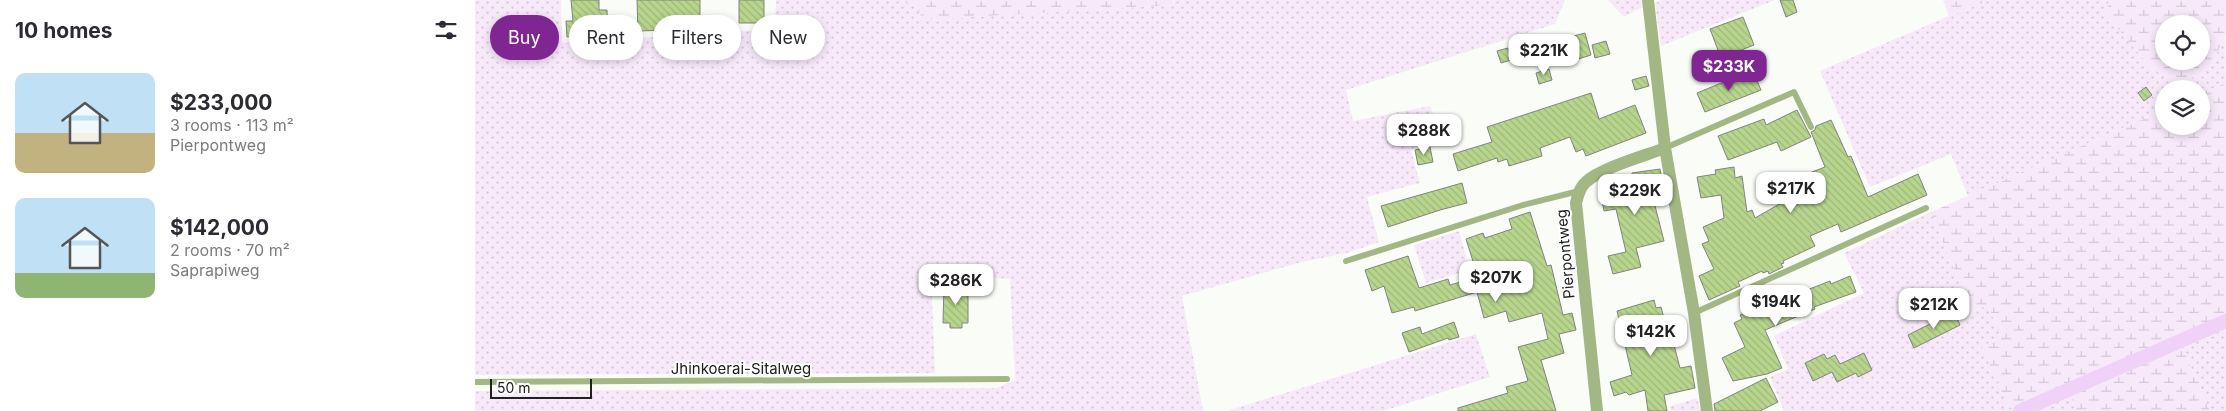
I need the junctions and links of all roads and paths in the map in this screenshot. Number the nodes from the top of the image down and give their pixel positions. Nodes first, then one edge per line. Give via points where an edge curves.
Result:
1 (1648, 0) edge
2 (1811, 127) dead end
3 (1665, 148) junction
4 (1579, 191) junction
5 (1926, 208) dead end
6 (1346, 261) dead end
7 (1694, 313) junction
8 (1007, 378) dead end
9 (475, 382) edge
10 (1597, 411) edge
11 (1707, 411) edge

1 - 3 street
2 - 3 lane via 1794,92
3 - 4 street, Pierpontweg via 1596,174
3 - 7 street
4 - 6 lane via 1523,205
4 - 10 street, Pierpontweg via 1576,203
5 - 7 lane
7 - 11 street
8 - 9 lane, Jhinkoerai-Sitalweg

